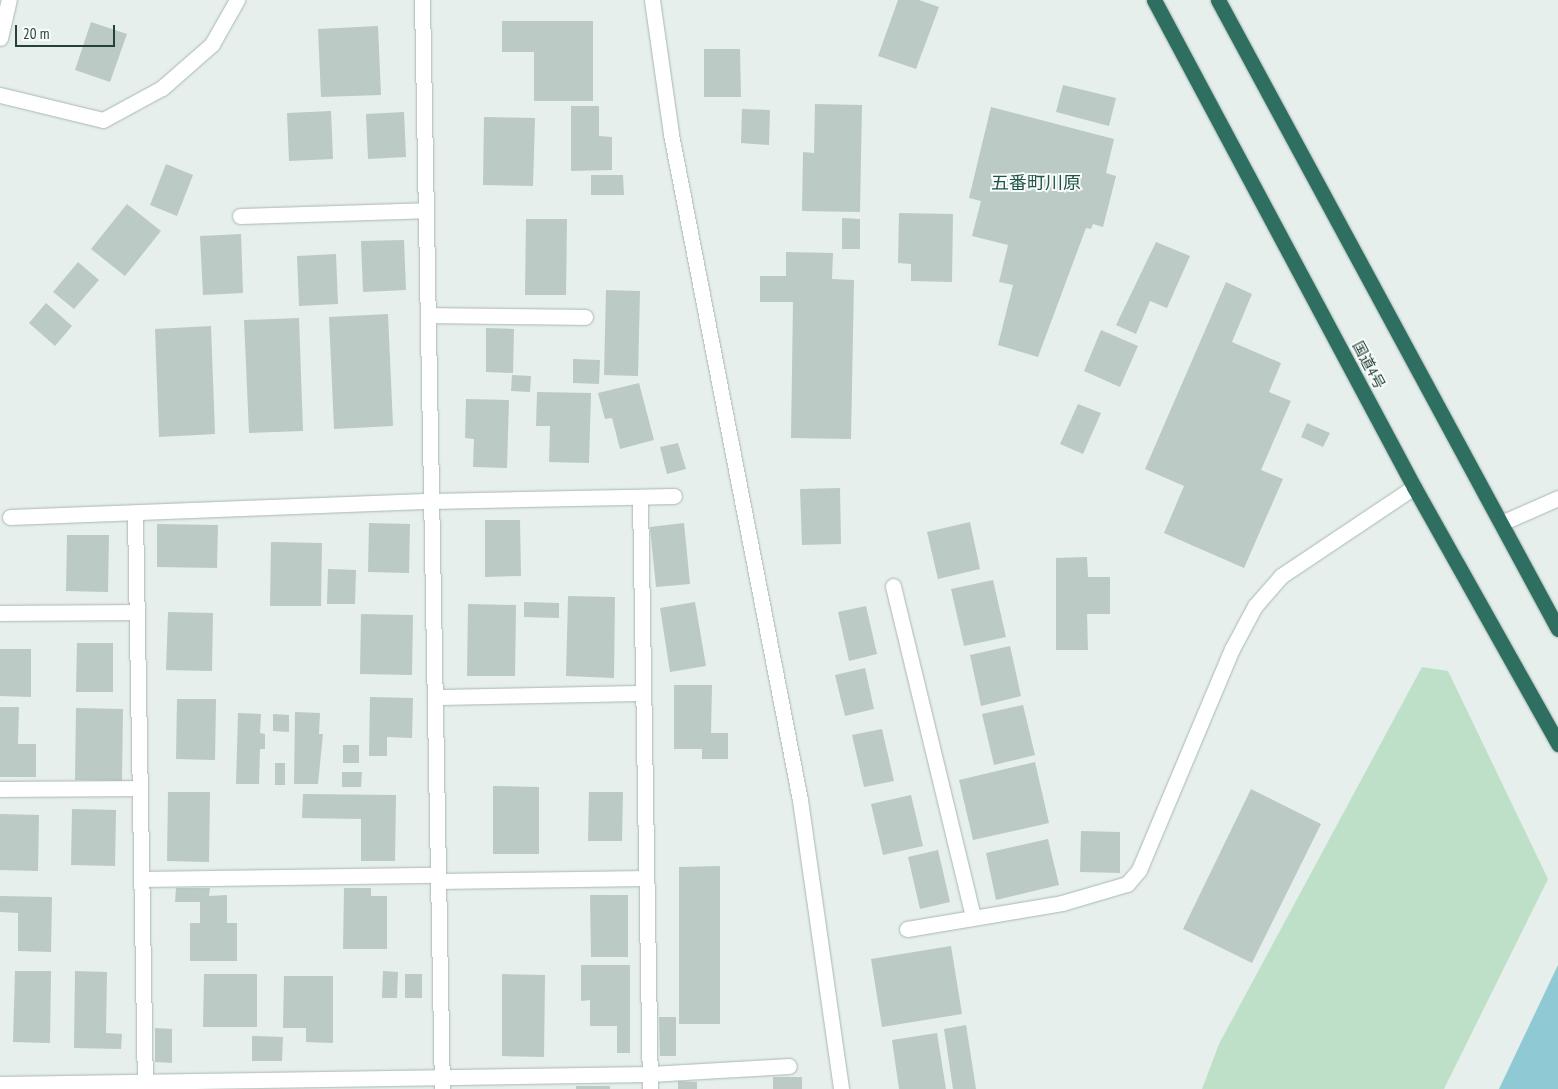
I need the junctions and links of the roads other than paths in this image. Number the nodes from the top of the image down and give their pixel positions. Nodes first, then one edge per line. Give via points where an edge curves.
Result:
1 (9, 0) edge
2 (237, 0) edge
3 (422, 0) edge
4 (652, 0) edge
5 (1154, 0) edge
6 (1218, 0) edge
7 (0, 38) edge
8 (0, 95) edge
9 (426, 210) junction
10 (240, 216) dead end
11 (428, 315) junction
12 (585, 317) dead end
13 (1414, 487) junction
14 (674, 496) dead end
15 (640, 498) junction
16 (1558, 498) edge
17 (432, 501) junction
18 (135, 515) junction
19 (10, 517) dead end
20 (1500, 523) junction
21 (893, 586) dead end
22 (0, 612) edge
23 (136, 612) junction
24 (1558, 629) edge
25 (643, 693) junction
26 (435, 697) junction
27 (1558, 744) edge
28 (140, 788) junction
29 (0, 789) edge
30 (438, 878) junction
31 (646, 878) junction
32 (142, 879) junction
33 (974, 916) junction
34 (907, 929) dead end
35 (789, 1066) dead end
36 (650, 1082) edge
37 (442, 1083) edge
38 (0, 1084) edge
39 (145, 1086) edge
40 (841, 1089) edge

1 - 7 street
2 - 8 street via 212,44 162,88 103,120
3 - 9 street
4 - 40 street via 671,134 800,800
5 - 13 highway, 国道4号
6 - 20 highway
9 - 10 street
9 - 11 street
11 - 12 street
11 - 17 street
13 - 27 highway, 国道4号
13 - 33 street via 1281,576 1255,606 1232,649 1139,870 1127,884 1062,903
14 - 15 street
15 - 17 street
15 - 25 street
16 - 20 street
17 - 18 street
17 - 26 street
18 - 19 street
18 - 23 street
20 - 24 highway
21 - 33 street
22 - 23 street
23 - 28 street
25 - 26 street
25 - 31 street
26 - 30 street
28 - 29 street
28 - 32 street
30 - 31 street
30 - 32 street
30 - 37 street
31 - 36 street
32 - 39 street
33 - 34 street
35 - 36 street
36 - 37 street
37 - 39 street
38 - 39 street

